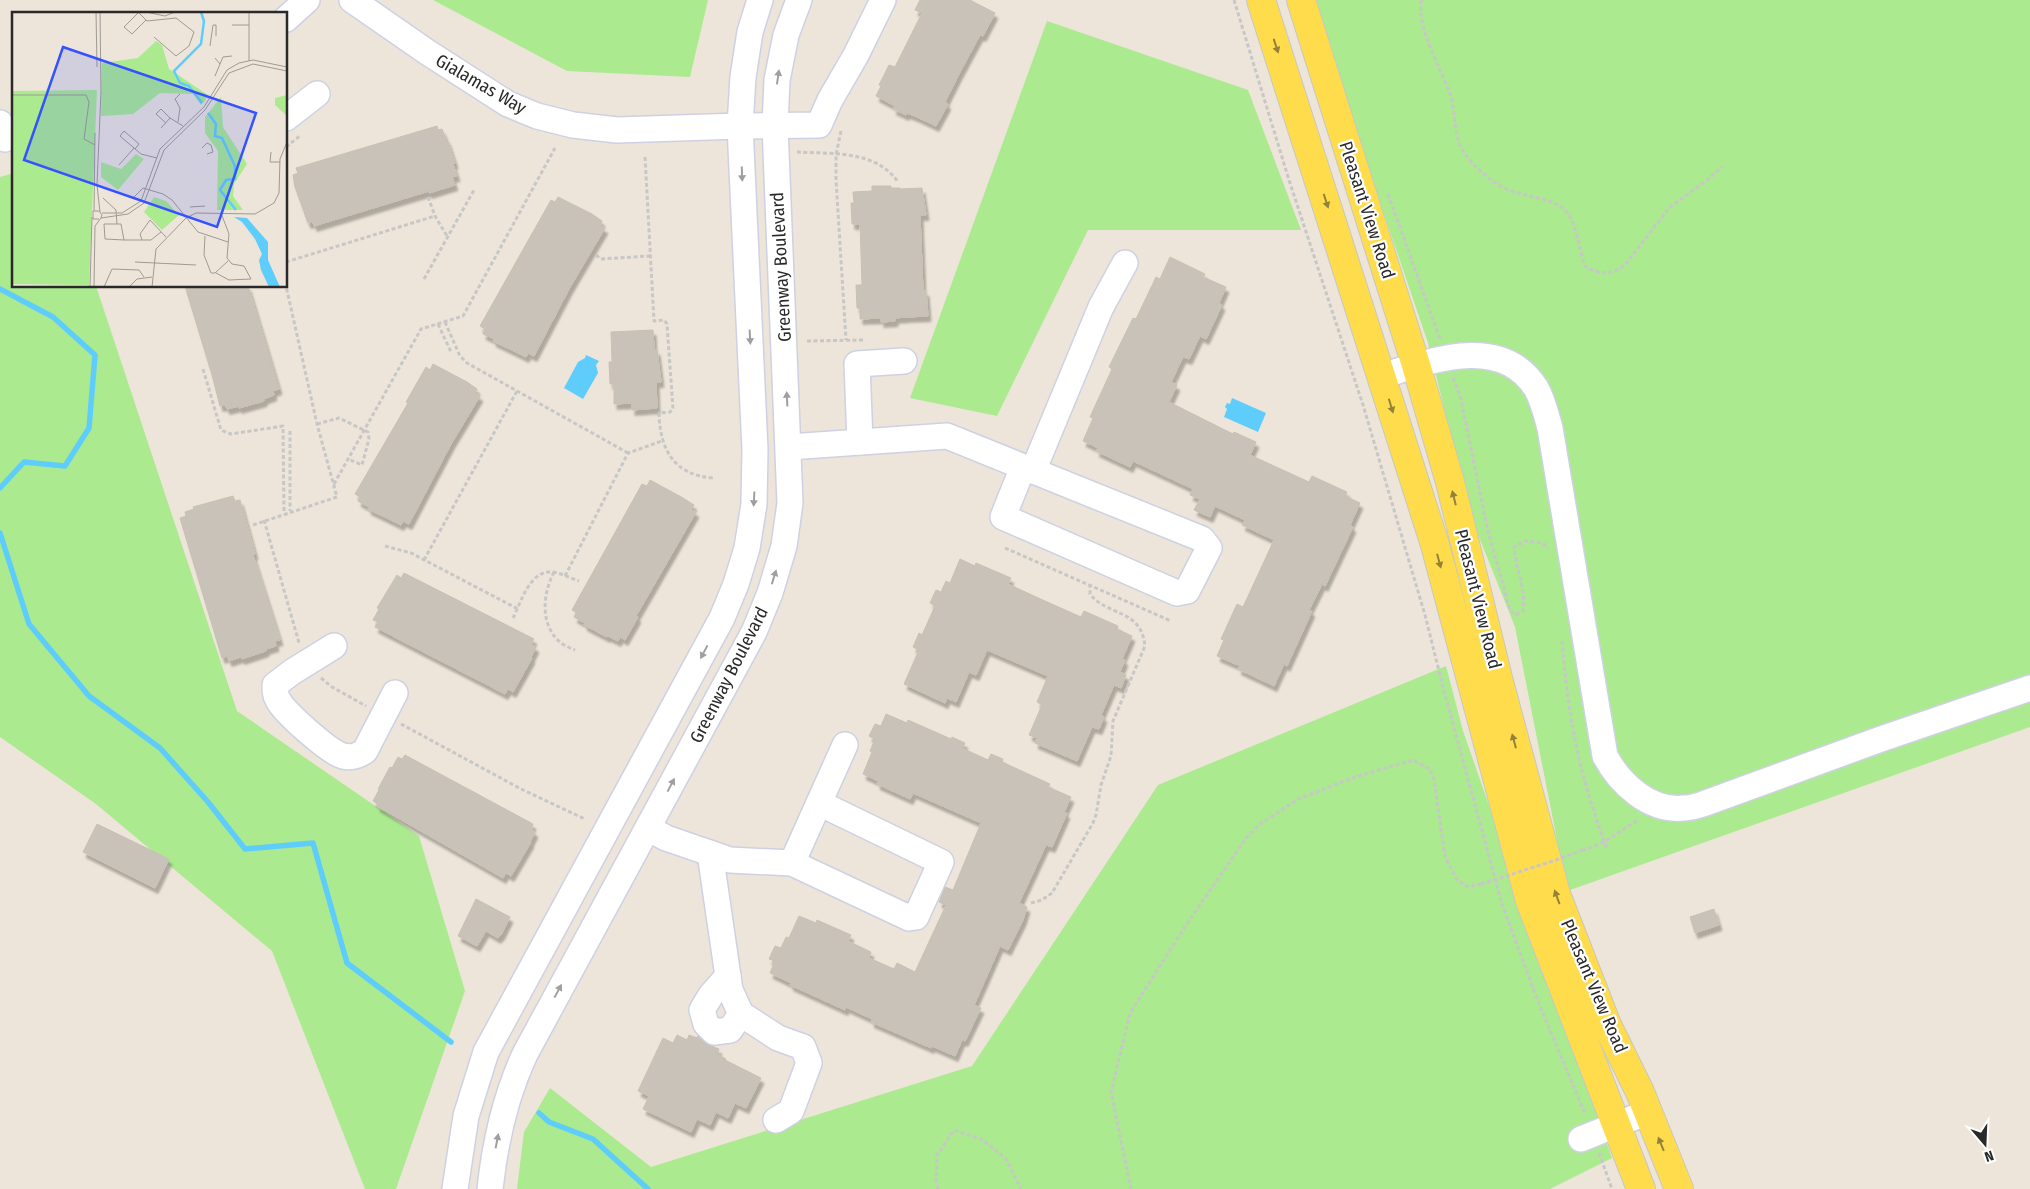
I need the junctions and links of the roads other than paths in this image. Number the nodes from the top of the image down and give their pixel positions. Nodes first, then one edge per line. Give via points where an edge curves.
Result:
1 (307, 0) edge
2 (352, 0) edge
3 (760, 0) edge
4 (799, 0) edge
5 (883, 0) edge
6 (1261, 0) edge
7 (1301, 0) edge
8 (288, 17) edge
9 (317, 94) dead end
10 (288, 116) edge
11 (740, 126) junction
12 (775, 126) junction
13 (1125, 263) dead end
14 (904, 361) dead end
15 (1416, 366) junction
16 (1382, 376) junction
17 (860, 442) junction
18 (789, 447) junction
19 (1028, 469) junction
20 (334, 646) dead end
21 (2030, 688) edge
22 (395, 693) dead end
23 (845, 745) dead end
24 (819, 803) junction
25 (648, 828) junction
26 (710, 853) junction
27 (792, 863) junction
28 (728, 976) junction
29 (741, 1014) junction
30 (1648, 1112) junction
31 (776, 1120) dead end
32 (1597, 1133) junction
33 (455, 1189) edge
34 (490, 1189) edge
35 (1641, 1189) edge
36 (1679, 1189) edge

1 - 8 street
2 - 11 street, Gialamas Way via 508,104 537,116 572,125 617,130
3 - 11 street, Greenway Boulevard via 750,32
12 -> 4 street, Greenway Boulevard via 777,80 786,35
5 - 12 street, Gialamas Way via 819,126
6 -> 16 main road, Pleasant View Road
7 - 15 main road, Pleasant View Road
9 - 10 street
11 - 12 street, Gialamas Way
11 -> 33 street, Greenway Boulevard via 755,450 754,504 747,548 722,618 486,1052 466,1116
18 -> 12 street, Greenway Boulevard
13 - 19 street via 1101,306
14 - 17 street via 857,364
15 - 16 street
15 - 21 street via 1447,357 1478,355 1493,358 1523,374 1538,394 1550,428 1605,756 1613,770 1640,797 1682,809 1703,804
30 -> 15 main road, Pleasant View Road via 1607,1025 1556,894 1450,482
16 -> 32 main road, Pleasant View Road via 1435,545 1530,900
17 - 18 street
17 - 19 street via 947,436
25 -> 18 street, Greenway Boulevard via 754,632 770,593 784,546 790,503
19 - 19 street via 1202,539 1208,548 1188,592 1178,593 1003,517
20 - 22 street via 275,685 275,695 284,710 328,748 341,756 351,757 365,752
23 - 24 street
24 - 27 street
24 - 27 street via 941,862 916,917 909,918
25 - 26 street via 666,838
34 -> 25 street, Greenway Boulevard via 498,1134 515,1077
26 - 27 street via 730,860
26 - 28 street
28 - 29 street via 730,990
28 - 29 street via 702,1010 706,1024 714,1032 730,1030
29 - 31 street via 778,1038 803,1048 809,1062 791,1111
30 - 32 street
36 -> 30 main road, Pleasant View Road
32 - 35 main road, Pleasant View Road

